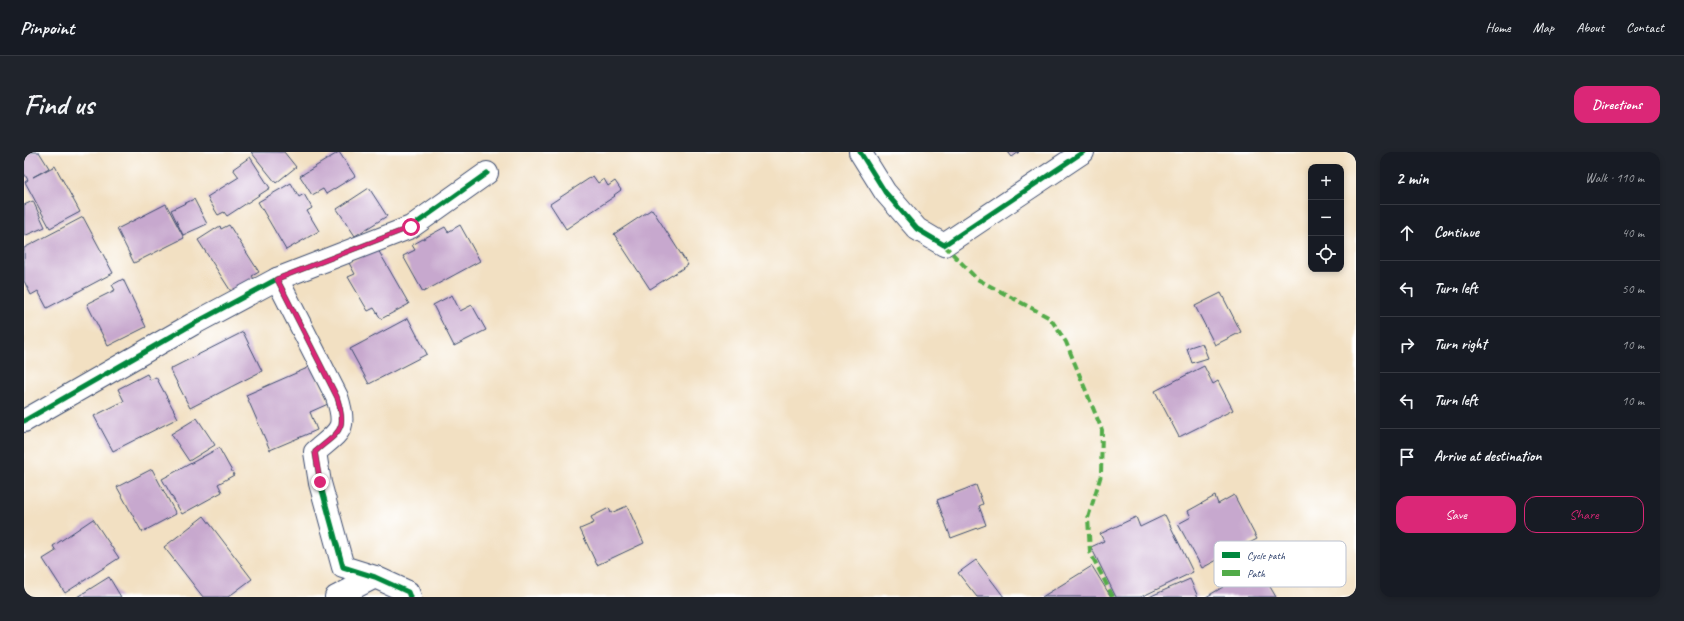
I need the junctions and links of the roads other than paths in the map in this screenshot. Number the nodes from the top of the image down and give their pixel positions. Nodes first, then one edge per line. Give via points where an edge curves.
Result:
1 (860, 152) edge
2 (1083, 152) edge
3 (487, 173) dead end
4 (277, 279) junction
5 (24, 421) edge
6 (375, 577) junction
7 (336, 597) edge
8 (410, 597) edge

1 - 2 street via 885,192 917,229 944,244
3 - 4 street via 411,227
4 - 5 street
4 - 6 street via 337,397 343,415 338,433 315,452 320,482 343,567
6 - 7 street
6 - 8 street via 408,592

